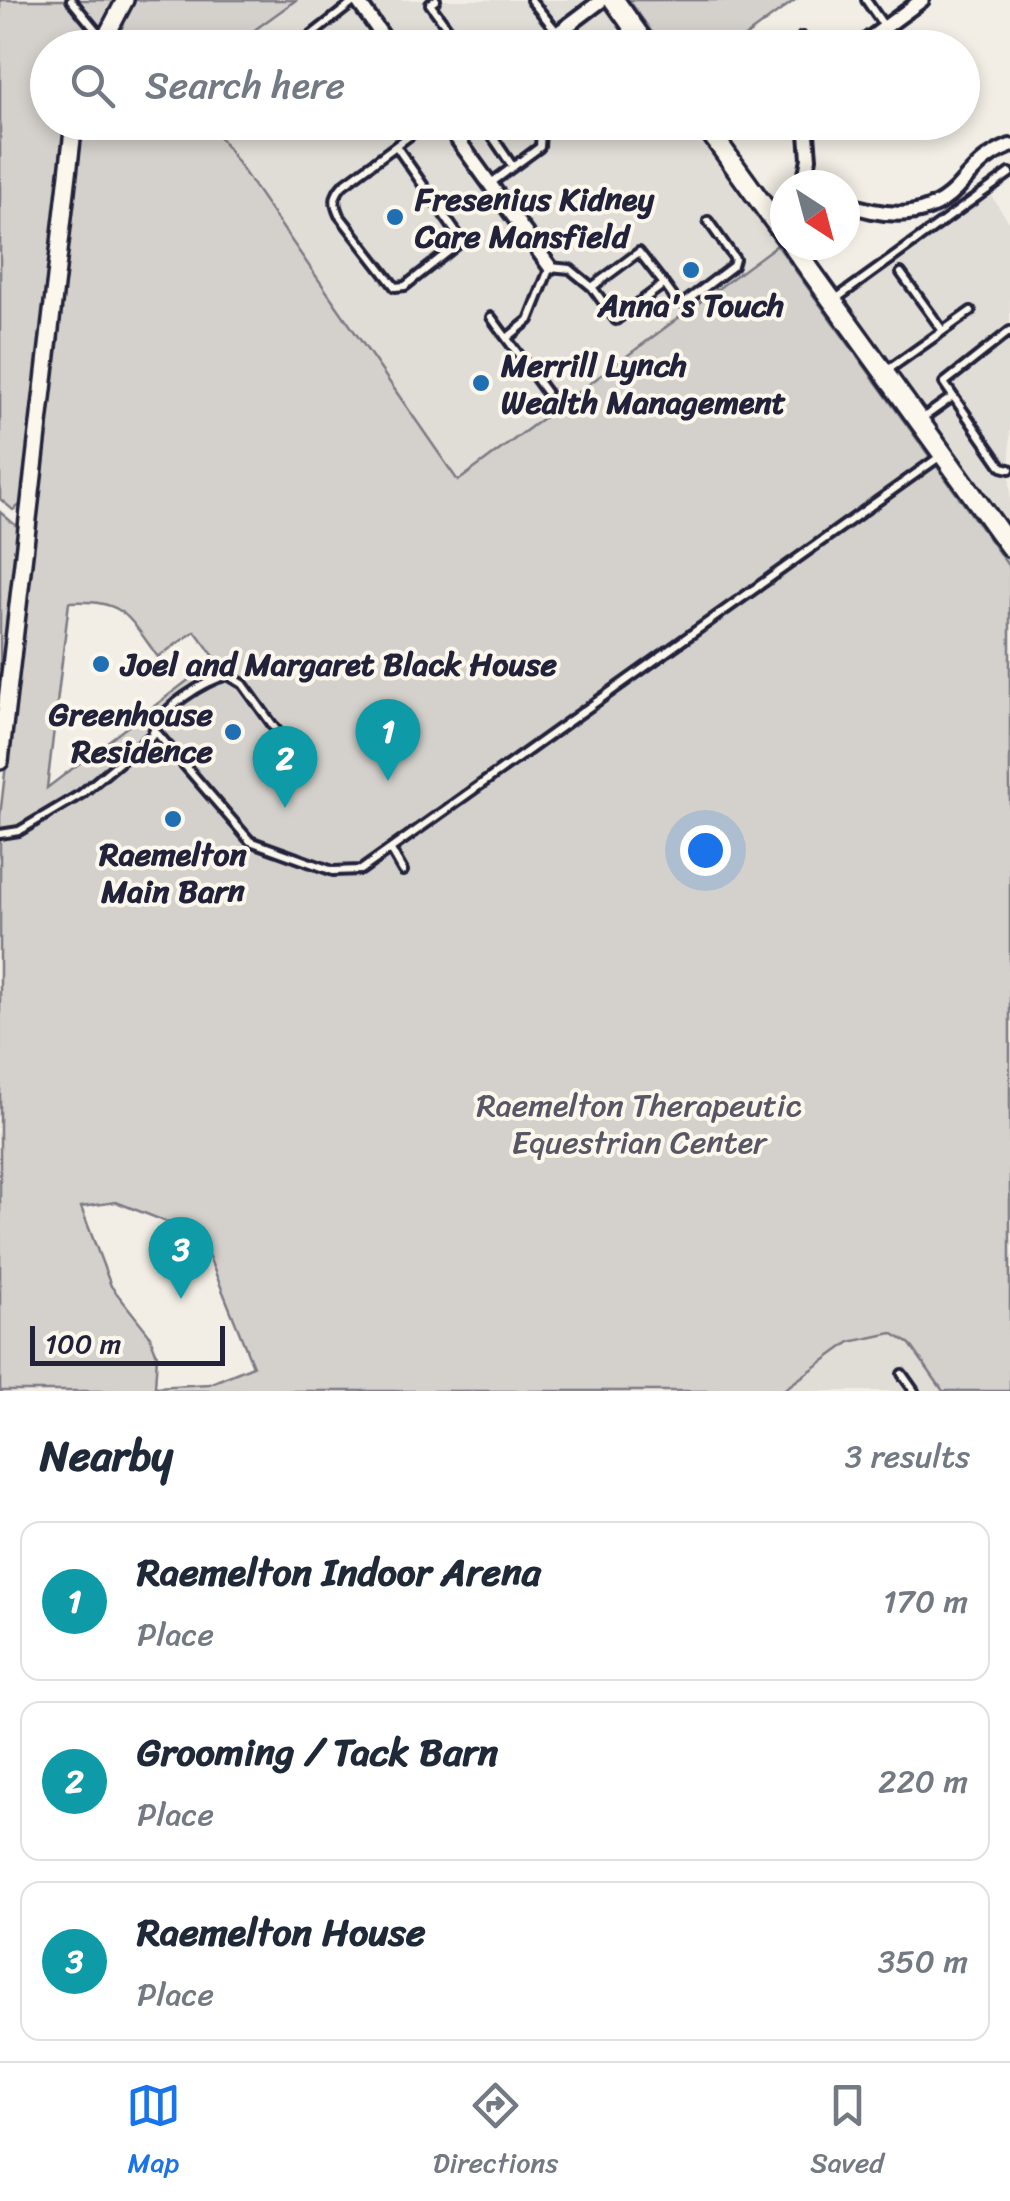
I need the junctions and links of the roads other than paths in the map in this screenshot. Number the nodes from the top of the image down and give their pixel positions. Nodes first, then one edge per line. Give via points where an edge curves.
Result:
1 (71, 0) edge
2 (125, 0) edge
3 (356, 0) edge
4 (436, 0) edge
5 (532, 0) edge
6 (602, 0) edge
7 (614, 0) edge
8 (866, 0) edge
9 (922, 0) edge
10 (885, 27) junction
11 (92, 30) edge
12 (109, 30) edge
13 (318, 30) edge
14 (378, 30) edge
15 (449, 30) edge
16 (556, 30) edge
17 (562, 30) edge
18 (635, 30) edge
19 (881, 30) edge
20 (72, 140) edge
21 (404, 140) edge
22 (458, 140) edge
23 (495, 140) edge
24 (540, 140) edge
25 (718, 140) edge
26 (808, 140) edge
27 (396, 146) junction
28 (1010, 146) edge
29 (513, 167) junction
30 (807, 170) edge
31 (1010, 173) edge
32 (490, 184) junction
33 (770, 203) edge
34 (860, 207) edge
35 (708, 221) dead end
36 (803, 260) edge
37 (550, 267) junction
38 (901, 273) dead end
39 (664, 284) junction
40 (592, 287) junction
41 (832, 301) junction
42 (971, 311) dead end
43 (492, 317) dead end
44 (1010, 331) edge
45 (943, 332) junction
46 (507, 338) junction
47 (884, 373) junction
48 (546, 392) dead end
49 (952, 398) junction
50 (919, 421) junction
51 (943, 454) junction
52 (1010, 469) edge
53 (1003, 524) edge
54 (1010, 547) edge
55 (153, 732) junction
56 (298, 760) dead end
57 (0, 761) edge
58 (0, 834) edge
59 (391, 850) junction
60 (402, 870) dead end
61 (902, 1374) dead end
62 (914, 1391) edge

1 - 11 lane
2 - 12 street
3 - 13 lane
3 - 14 street
4 - 15 lane via 430,4
5 - 16 lane
6 - 17 street
7 - 18 main road
8 - 10 lane
9 - 10 street
10 - 19 street
20 - 57 street
21 - 27 lane
22 - 32 street
23 - 29 lane
24 - 29 lane
25 - 33 main road
26 - 30 street
27 - 27 lane via 344,185 334,204 396,287 462,241
28 - 34 street via 983,160 949,195 913,214
29 - 32 lane
31 - 41 lane
32 - 37 street
35 - 39 lane via 736,259 734,266 680,304
36 - 41 main road
37 - 40 lane via 570,269
37 - 46 lane via 529,320
38 - 45 lane
39 - 40 lane via 640,252
39 - 40 lane via 616,320
41 - 47 main road
42 - 45 lane
43 - 46 lane
44 - 49 lane via 946,378
45 - 47 lane
46 - 48 lane
47 - 50 main road
49 - 50 lane
49 - 52 lane
50 - 51 main road
51 - 53 main road
51 - 59 lane
53 - 54 main road
55 - 56 lane via 163,715 228,675 243,684
55 - 58 lane via 94,786 19,831
55 - 59 lane via 250,841 341,873 361,870
59 - 60 lane
61 - 62 lane

